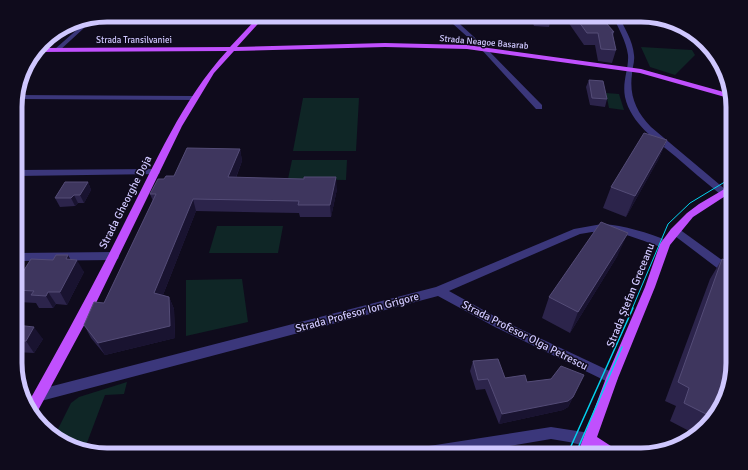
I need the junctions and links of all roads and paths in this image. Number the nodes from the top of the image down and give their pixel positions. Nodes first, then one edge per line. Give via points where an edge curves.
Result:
1 (256, 22) edge
2 (454, 22) edge
3 (618, 22) edge
4 (85, 25) edge
5 (483, 48) junction
6 (231, 49) junction
7 (44, 50) edge
8 (58, 50) junction
9 (629, 69) junction
10 (725, 95) edge
11 (23, 97) edge
12 (194, 98) junction
13 (539, 107) dead end
14 (156, 172) junction
15 (22, 173) edge
16 (726, 190) edge
17 (723, 192) junction
18 (675, 231) junction
19 (666, 244) junction
20 (114, 256) junction
21 (22, 257) edge
22 (726, 269) edge
23 (439, 291) junction
24 (612, 378) junction
25 (41, 395) junction
26 (34, 406) edge
27 (590, 440) junction
28 (457, 448) edge
29 (587, 448) edge
30 (603, 448) edge

1 - 6 main road, Strada Gheorghe Doja
2 - 5 street
3 - 9 street via 629,47
4 - 8 street
5 - 6 main road, Strada Neagoe Basarab via 385,45
5 - 9 main road, Strada Neagoe Basarab
5 - 13 street
6 - 8 main road, Strada Transilvaniei
6 - 12 main road, Strada Gheorghe Doja via 211,72
7 - 8 main road, Strada Transilvaniei
9 - 10 main road, Strada Neagoe Basarab via 659,75
9 - 17 street via 630,102 639,121
11 - 12 street
12 - 14 main road, Strada Gheorghe Doja
14 - 15 street
14 - 20 main road, Strada Gheorghe Doja
16 - 17 main road, Strada Ștefan Greceanu
17 - 18 main road, Strada Ștefan Greceanu via 690,215
18 - 19 main road, Strada Ștefan Greceanu
18 - 22 street
19 - 23 street, Strada Profesor Ion Grigore via 627,230 593,227 578,231
19 - 24 main road, Strada Ștefan Greceanu
20 - 21 street
20 - 25 main road, Strada Gheorghe Doja
23 - 24 street, Strada Profesor Olga Petrescu via 499,324
23 - 25 street, Strada Profesor Ion Grigore
24 - 27 main road, Strada Ștefan Greceanu
25 - 26 main road, Strada Gheorghe Doja
27 - 28 street via 551,433
27 - 29 main road, Strada Ștefan Greceanu
27 - 30 main road

